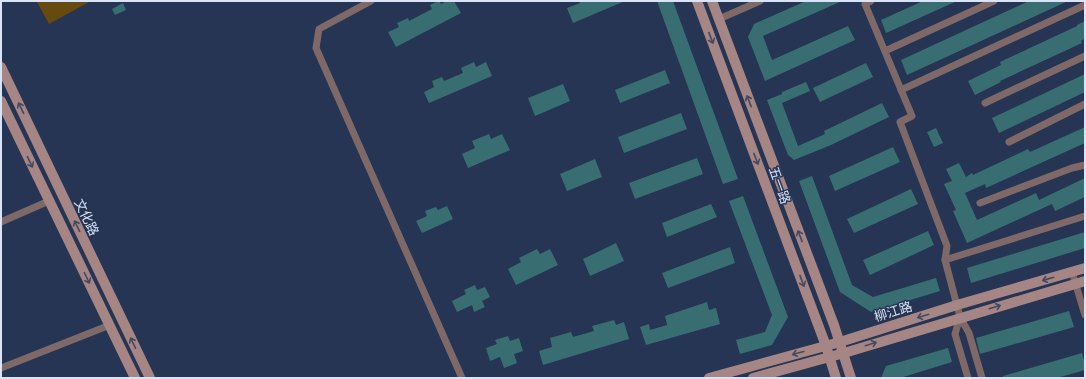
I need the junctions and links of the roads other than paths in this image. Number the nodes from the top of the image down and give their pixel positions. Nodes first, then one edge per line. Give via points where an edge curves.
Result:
1 (371, 1) edge
2 (697, 1) edge
3 (760, 1) edge
4 (871, 1) edge
5 (994, 1) edge
6 (713, 4) edge
7 (1085, 5) edge
8 (701, 13) junction
9 (719, 19) junction
10 (885, 51) junction
11 (1085, 56) edge
12 (1, 67) edge
13 (901, 90) junction
14 (1, 101) edge
15 (986, 103) dead end
16 (1085, 104) edge
17 (1008, 142) dead end
18 (1085, 165) edge
19 (62, 195) junction
20 (49, 201) junction
21 (980, 204) dead end
22 (1085, 216) edge
23 (1, 222) edge
24 (945, 260) junction
25 (1085, 268) edge
26 (1072, 272) junction
27 (1080, 282) edge
28 (957, 305) junction
29 (1085, 315) edge
30 (960, 317) junction
31 (122, 320) junction
32 (110, 325) junction
33 (840, 342) junction
34 (826, 346) junction
35 (844, 353) junction
36 (829, 357) junction
37 (1, 368) edge
38 (136, 378) edge
39 (150, 378) edge
40 (462, 378) edge
41 (709, 378) edge
42 (753, 378) edge
43 (836, 378) edge
44 (851, 378) edge
45 (968, 378) edge
46 (982, 378) edge

1 - 40 street via 319,29 316,48
2 - 8 street, 五一路
3 - 9 street
4 - 10 street via 865,4
5 - 10 street
6 - 8 street
6 - 9 street, 五一路
7 - 13 street
8 -> 34 street, 五一路
33 -> 9 street, 五一路
10 - 13 street
11 - 15 street
19 -> 12 street, 文化路
13 - 24 street via 912,116 900,122 946,246
14 -> 20 street, 文化路
16 - 17 street
18 - 21 street
19 - 20 street
31 -> 19 street, 文化路
20 - 23 street
20 -> 32 street, 文化路
22 - 24 street
24 - 28 street
25 - 26 street, 柳江路
26 - 27 street
26 -> 28 street, 柳江路
27 - 29 street
30 -> 27 street, 柳江路
28 - 30 street
28 -> 33 street, 柳江路
35 -> 30 street, 柳江路
30 - 45 street via 955,334
30 - 46 street via 969,333
31 - 32 street
39 -> 31 street, 文化路
32 - 37 street
32 - 38 street, 文化路
33 - 34 street, 柳江路
33 - 35 street, 五一路
34 - 36 street, 五一路
34 -> 41 street, 柳江路
35 - 36 street, 柳江路
35 - 44 street, 五一路
36 - 42 street, 柳江路
36 - 43 street, 五一路

